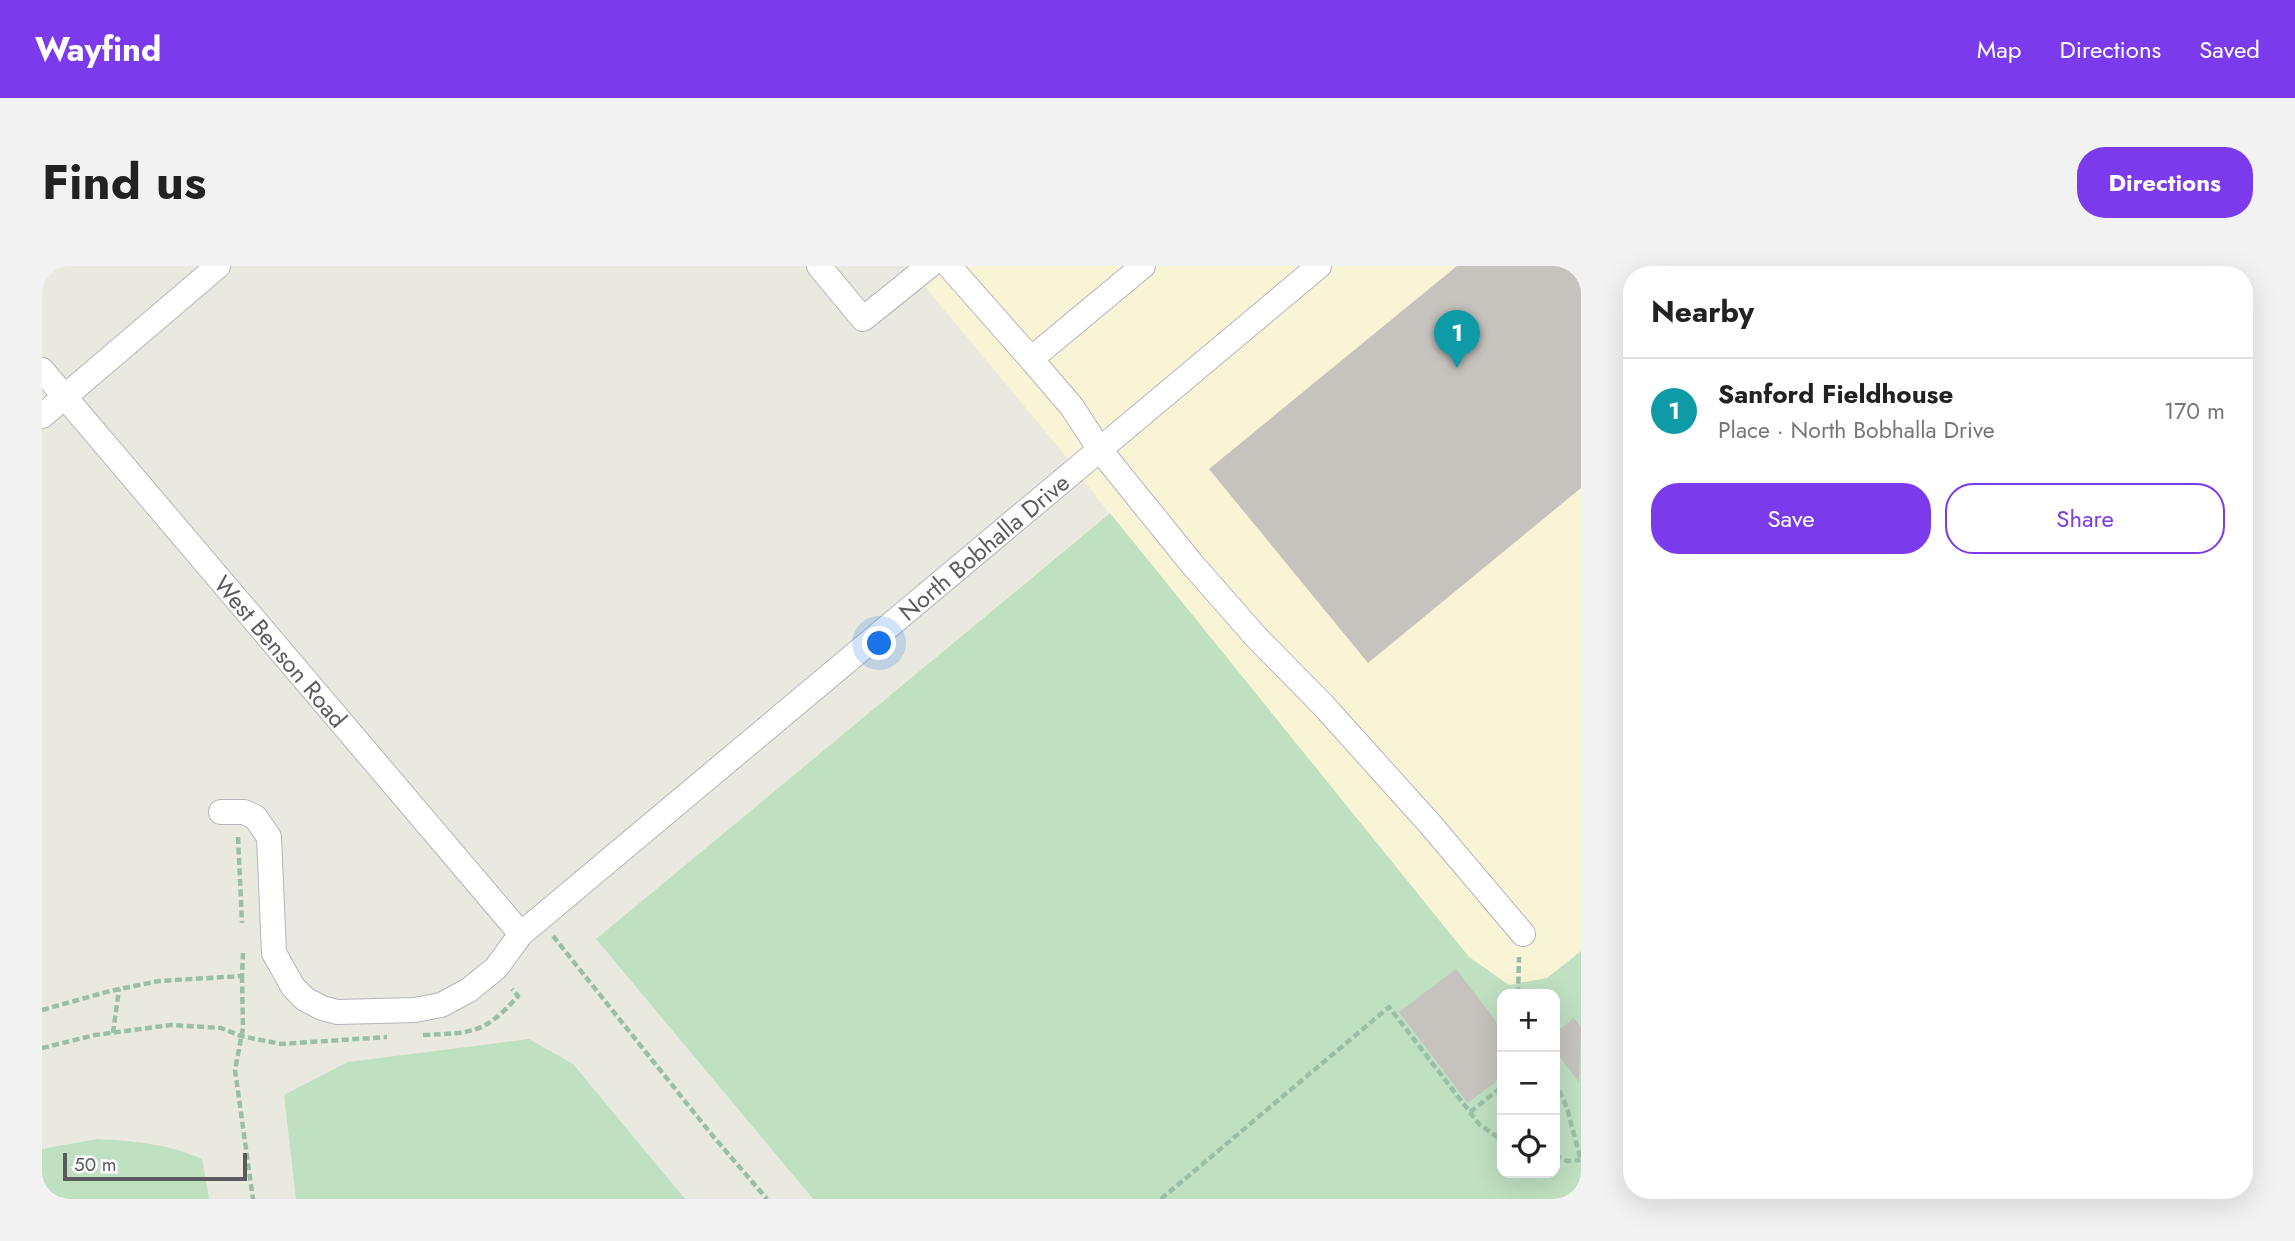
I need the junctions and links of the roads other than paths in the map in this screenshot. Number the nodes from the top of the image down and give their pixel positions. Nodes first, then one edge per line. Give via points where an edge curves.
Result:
1 (218, 266) edge
2 (819, 266) edge
3 (929, 266) edge
4 (950, 266) edge
5 (1143, 266) edge
6 (1319, 266) edge
7 (1031, 359) junction
8 (42, 370) edge
9 (65, 397) junction
10 (42, 416) edge
11 (1100, 450) junction
12 (229, 812) road end
13 (530, 927) junction
14 (1523, 934) road end

1 - 9 street
2 - 3 street via 863,318
4 - 7 street
5 - 7 street
6 - 11 street, North Bobhalla Drive
7 - 11 street via 1072,407
8 - 9 street, West Benson Road
9 - 10 street
9 - 13 street, West Benson Road
11 - 13 street, North Bobhalla Drive
11 - 14 street via 1200,573 1430,824
12 - 13 street, North Bobhalla Drive via 255,817 269,837 274,953 293,987 322,1008 337,1013 441,1006 496,968

